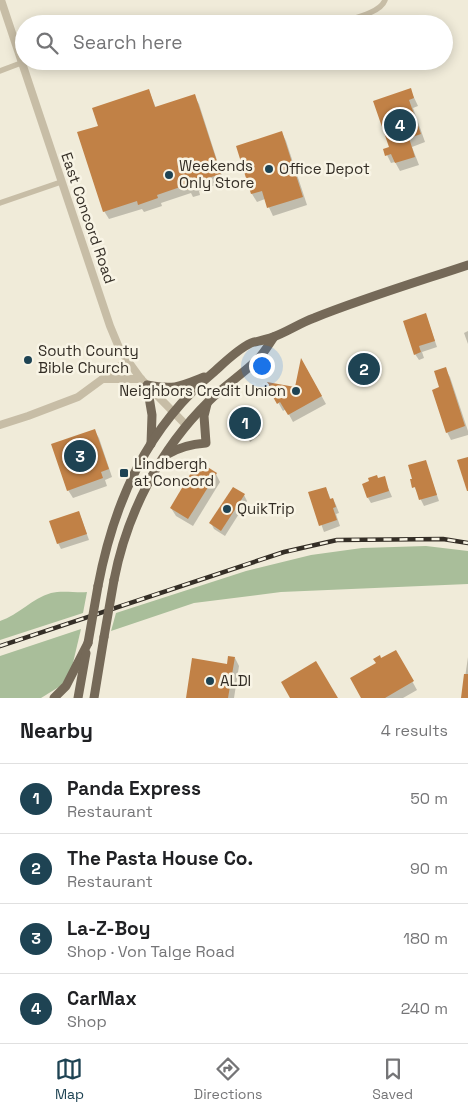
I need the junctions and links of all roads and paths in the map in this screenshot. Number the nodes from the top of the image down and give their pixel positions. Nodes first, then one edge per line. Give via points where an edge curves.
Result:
1 (0, 0) edge
2 (385, 0) edge
3 (364, 15) edge
4 (15, 43) edge
5 (15, 66) edge
6 (24, 70) edge
7 (0, 71) edge
8 (61, 182) junction
9 (0, 203) edge
10 (468, 265) edge
11 (274, 337) junction
12 (127, 361) junction
13 (209, 375) junction
14 (103, 379) junction
15 (144, 382) junction
16 (207, 402) junction
17 (174, 413) junction
18 (0, 425) edge
19 (186, 425) junction
20 (151, 444) junction
21 (164, 457) junction
22 (88, 643) junction
23 (54, 698) edge
24 (78, 698) edge
25 (94, 698) edge

1 - 4 street, East Concord Road
2 - 3 street via 373,12
5 - 7 street
6 - 8 street, East Concord Road
8 - 9 street
8 - 12 street, East Concord Road via 110,326
10 - 11 main road via 313,318
11 - 13 main road via 250,344
11 - 16 main road via 259,358
12 - 14 street
12 - 15 street, East Concord Road
13 - 15 main road via 177,387 166,388
13 - 17 main road
14 - 15 street
14 - 18 street via 74,399
15 - 17 street, East Concord Road
15 - 20 main road via 152,415
16 - 19 main road
16 - 21 main road via 204,416 206,443 178,448
17 - 19 street, East Concord Road
17 - 20 main road
19 - 21 main road
20 - 22 main road, bridge via 127,487 108,539
21 - 25 main road, bridge via 141,497 126,534 114,580
22 - 23 main road via 66,686
22 - 24 main road

